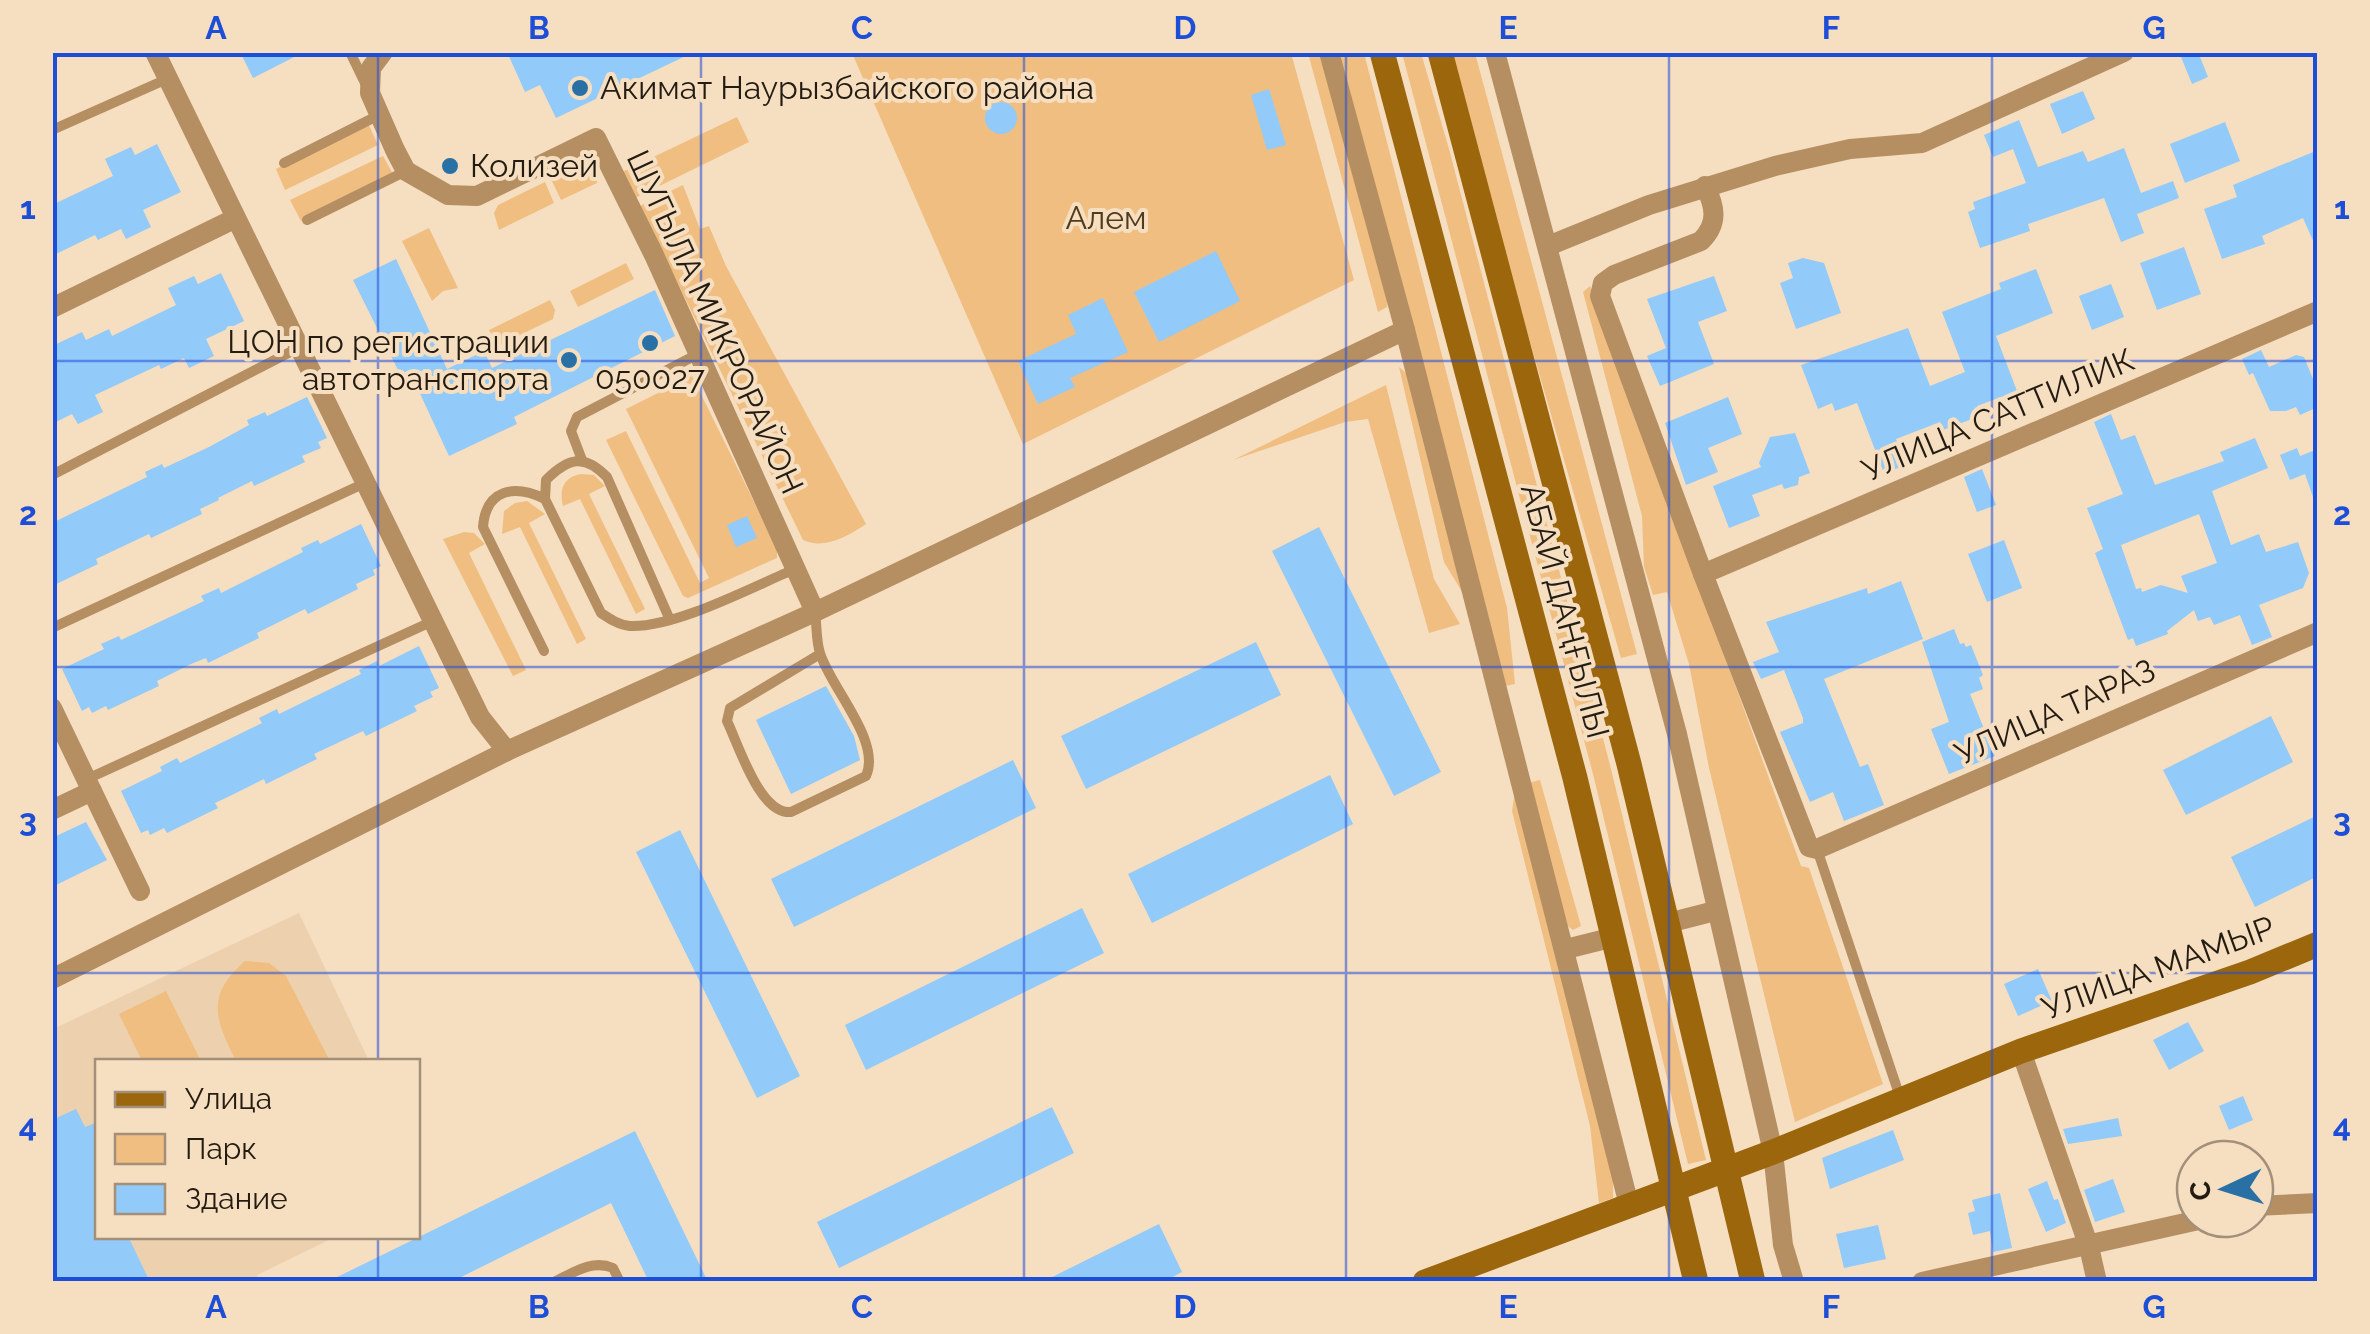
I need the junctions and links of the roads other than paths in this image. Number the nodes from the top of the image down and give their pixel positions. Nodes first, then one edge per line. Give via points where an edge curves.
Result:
1 (155, 52) edge
2 (350, 52) edge
3 (382, 52) edge
4 (1329, 52) edge
5 (1382, 52) edge
6 (1440, 52) edge
7 (1495, 52) edge
8 (2124, 52) edge
9 (167, 80) junction
10 (370, 93) junction
11 (379, 115) junction
12 (52, 130) edge
13 (284, 163) dead end
14 (406, 172) junction
15 (1705, 186) junction
16 (234, 218) junction
17 (307, 220) dead end
18 (1548, 246) junction
19 (52, 308) edge
20 (2318, 311) edge
21 (1405, 330) junction
22 (298, 348) junction
23 (698, 353) junction
24 (582, 460) junction
25 (52, 475) edge
26 (365, 483) junction
27 (545, 499) junction
28 (796, 568) junction
29 (1702, 574) junction
30 (815, 612) junction
31 (670, 620) junction
32 (433, 621) junction
33 (52, 628) edge
34 (2318, 632) edge
35 (544, 652) dead end
36 (820, 654) junction
37 (52, 708) edge
38 (507, 751) junction
39 (89, 785) junction
40 (52, 810) edge
41 (1817, 850) junction
42 (140, 890) dead end
43 (1715, 911) junction
44 (1668, 923) junction
45 (1614, 937) junction
46 (2318, 944) edge
47 (1566, 949) junction
48 (52, 979) edge
49 (2021, 1051) junction
50 (1901, 1100) junction
51 (1773, 1152) junction
52 (1728, 1169) junction
53 (1675, 1189) junction
54 (2318, 1203) edge
55 (2275, 1205) edge
56 (1629, 1206) junction
57 (2175, 1226) edge
58 (2089, 1247) junction
59 (554, 1282) edge
60 (620, 1282) edge
61 (1426, 1282) edge
62 (1696, 1282) edge
63 (1754, 1282) edge
64 (1794, 1282) edge
65 (1922, 1282) edge
66 (2097, 1282) edge

1 - 9 street
2 - 10 lane
3 - 10 street via 371,68
4 - 21 street
5 - 45 main road, АБАЙ ДАҢҒЫЛЫ
6 - 44 main road
7 - 18 street
8 - 15 street via 1922,142 1831,152
9 - 12 lane
9 - 16 street
10 - 11 street
11 - 13 lane
11 - 14 street
14 - 17 lane
14 - 23 street, ШУГЫЛА МИКРОРАЙОН via 448,195 478,196 596,138
15 - 18 street
15 - 29 street via 1714,203 1710,232 1614,276 1600,296
16 - 19 street
16 - 22 street
18 - 43 street via 1677,734
20 - 29 street, УЛИЦА САТТИЛИК
21 - 30 street
21 - 47 street
22 - 25 lane
22 - 26 street
23 - 24 lane via 577,417 572,430
23 - 28 street, ШУГЫЛА МИКРОРАЙОН
24 - 27 lane via 557,468 546,480
24 - 31 lane via 607,477
26 - 32 street
26 - 33 lane
27 - 31 lane via 602,613 629,626
27 - 35 lane via 516,490 499,494 484,510 483,527
28 - 30 street, ШУГЫЛА МИКРОРАЙОН
28 - 31 lane
29 - 41 street via 1804,842
30 - 36 lane
30 - 38 street
32 - 38 street via 480,718
32 - 39 lane
34 - 41 street, УЛИЦА ТАРАЗ
36 - 36 lane via 868,747 871,766 866,776 782,812 765,801 728,713
37 - 39 street
38 - 48 street
39 - 40 street
39 - 42 street
41 - 50 lane
43 - 44 street
43 - 51 street
44 - 52 main road
45 - 47 street
45 - 53 main road, АБАЙ ДАҢҒЫЛЫ
46 - 49 main road, УЛИЦА МАМЫР
47 - 56 street
49 - 50 main road, УЛИЦА МАМЫР
49 - 58 street
50 - 51 main road, УЛИЦА МАМЫР
51 - 52 main road, УЛИЦА МАМЫР
51 - 64 street
52 - 53 main road, УЛИЦА МАМЫР
52 - 63 main road
53 - 56 main road, УЛИЦА МАМЫР
53 - 62 main road, АБАЙ ДАҢҒЫЛЫ
54 - 55 street
56 - 61 main road, УЛИЦА МАМЫР
57 - 58 street
58 - 65 street
58 - 66 street
59 - 60 lane via 604,1264

